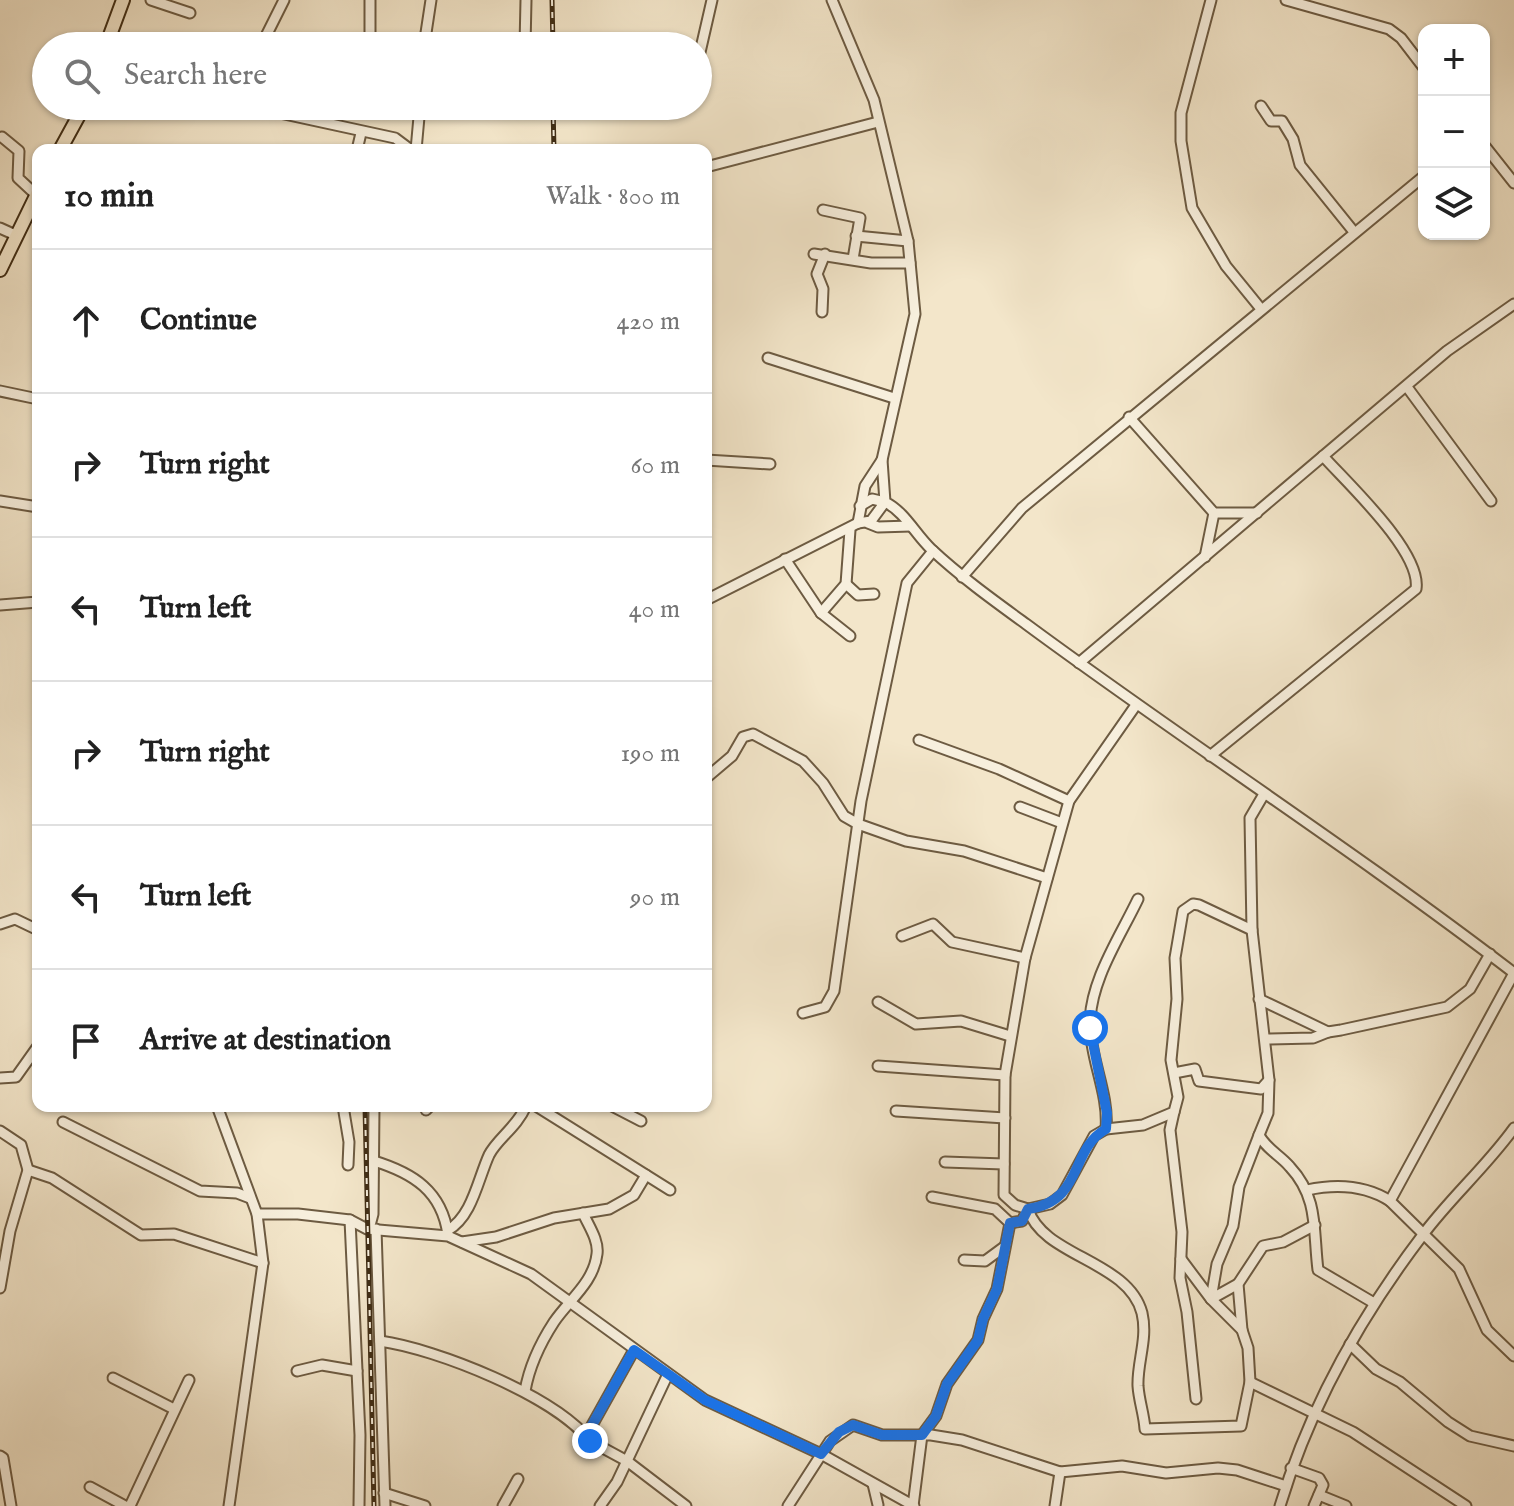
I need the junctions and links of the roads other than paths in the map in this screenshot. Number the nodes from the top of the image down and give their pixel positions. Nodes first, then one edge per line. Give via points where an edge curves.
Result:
1 (126, 0) edge
2 (151, 0) edge
3 (284, 0) edge
4 (370, 0) edge
5 (431, 0) edge
6 (526, 0) edge
7 (712, 0) edge
8 (832, 0) edge
9 (1211, 0) edge
10 (1286, 0) edge
11 (190, 13) dead end
12 (112, 32) edge
13 (117, 32) edge
14 (268, 32) edge
15 (370, 32) edge
16 (426, 32) edge
17 (525, 32) edge
18 (705, 32) edge
19 (1418, 60) edge
20 (1261, 106) dead end
21 (69, 120) edge
22 (76, 120) edge
23 (307, 120) edge
24 (418, 120) edge
25 (878, 122) junction
26 (361, 133) junction
27 (2, 137) dead end
28 (56, 144) edge
29 (63, 144) edge
30 (358, 144) edge
31 (404, 144) edge
32 (414, 144) edge
33 (1490, 153) edge
34 (712, 165) edge
35 (1418, 181) edge
36 (1514, 183) edge
37 (32, 186) edge
38 (32, 194) edge
39 (32, 197) edge
40 (823, 210) dead end
41 (6, 231) edge
42 (1354, 232) junction
43 (856, 236) junction
44 (908, 241) junction
45 (0, 255) edge
46 (853, 259) junction
47 (910, 263) junction
48 (0, 270) edge
49 (1513, 306) edge
50 (1261, 309) junction
51 (822, 312) dead end
52 (768, 358) dead end
53 (1407, 387) junction
54 (0, 391) edge
55 (32, 398) edge
56 (894, 398) junction
57 (1129, 417) junction
58 (1323, 456) junction
59 (712, 460) edge
60 (882, 460) junction
61 (770, 464) dead end
62 (0, 501) edge
63 (1491, 501) dead end
64 (885, 502) junction
65 (32, 506) edge
66 (860, 506) junction
67 (1214, 513) junction
68 (1257, 513) junction
69 (859, 525) junction
70 (911, 526) junction
71 (933, 551) junction
72 (1205, 558) junction
73 (785, 559) junction
74 (962, 577) junction
75 (846, 584) junction
76 (874, 594) dead end
77 (712, 597) edge
78 (32, 602) edge
79 (0, 605) edge
80 (821, 613) junction
81 (850, 636) dead end
82 (1079, 663) junction
83 (1136, 705) junction
84 (919, 740) dead end
85 (1210, 756) junction
86 (712, 773) edge
87 (1264, 794) junction
88 (1069, 801) junction
89 (1020, 807) dead end
90 (1062, 823) junction
91 (858, 824) junction
92 (1047, 878) junction
93 (1138, 899) dead end
94 (0, 924) edge
95 (32, 927) edge
96 (1252, 930) junction
97 (902, 936) dead end
98 (1490, 954) junction
99 (1025, 958) junction
100 (1514, 973) edge
101 (1259, 999) junction
102 (878, 1002) dead end
103 (803, 1013) dead end
104 (1328, 1032) junction
105 (1010, 1036) junction
106 (1267, 1039) junction
107 (32, 1054) edge
108 (878, 1066) dead end
109 (1174, 1073) junction
110 (1005, 1075) junction
111 (0, 1078) edge
112 (1269, 1080) junction
113 (896, 1111) dead end
114 (219, 1112) edge
115 (344, 1112) edge
116 (374, 1112) edge
117 (523, 1112) edge
118 (546, 1112) edge
119 (624, 1112) edge
120 (1174, 1112) junction
121 (1005, 1118) junction
122 (641, 1121) dead end
123 (63, 1122) dead end
124 (1514, 1128) edge
125 (1106, 1129) junction
126 (0, 1131) edge
127 (1259, 1135) junction
128 (374, 1161) junction
129 (945, 1162) dead end
130 (1004, 1164) junction
131 (348, 1165) dead end
132 (28, 1170) junction
133 (646, 1175) junction
134 (670, 1190) dead end
135 (1307, 1190) junction
136 (932, 1197) dead end
137 (250, 1198) junction
138 (1390, 1201) junction
139 (1028, 1209) junction
140 (583, 1213) junction
141 (257, 1214) junction
142 (350, 1220) junction
143 (1010, 1223) junction
144 (1315, 1225) junction
145 (372, 1229) junction
146 (448, 1233) junction
147 (1423, 1234) junction
148 (462, 1242) junction
149 (1004, 1247) junction
150 (1181, 1259) junction
151 (964, 1260) dead end
152 (985, 1261) junction
153 (263, 1263) junction
154 (1001, 1268) junction
155 (1238, 1284) junction
156 (0, 1288) edge
157 (1211, 1299) junction
158 (570, 1300) junction
159 (1374, 1303) junction
160 (1242, 1330) junction
161 (380, 1341) junction
162 (1350, 1344) junction
163 (634, 1350) junction
164 (1514, 1356) edge
165 (297, 1371) dead end
166 (357, 1371) junction
167 (668, 1374) junction
168 (113, 1378) dead end
169 (189, 1380) dead end
170 (1250, 1382) junction
171 (525, 1391) junction
172 (1196, 1399) dead end
173 (174, 1409) junction
174 (1312, 1412) junction
175 (922, 1435) junction
176 (586, 1436) junction
177 (1514, 1446) edge
178 (821, 1454) junction
179 (0, 1456) edge
180 (627, 1461) junction
181 (1291, 1468) junction
182 (1060, 1472) junction
183 (518, 1479) dead end
184 (873, 1484) junction
185 (1286, 1486) junction
186 (90, 1487) dead end
187 (384, 1493) junction
188 (891, 1493) junction
189 (1319, 1495) junction
190 (878, 1505) edge
191 (11, 1506) edge
192 (128, 1506) edge
193 (229, 1506) edge
194 (359, 1506) edge
195 (385, 1506) edge
196 (425, 1506) edge
197 (503, 1506) edge
198 (600, 1506) edge
199 (686, 1506) edge
200 (788, 1506) edge
201 (913, 1506) edge
202 (1055, 1506) edge
203 (1280, 1506) edge
204 (1314, 1506) edge
205 (1346, 1506) edge
206 (1466, 1506) edge

1 - 12 main road
1 - 13 main road
2 - 11 street
3 - 14 street
4 - 15 street
5 - 16 street
6 - 17 street
7 - 18 street
8 - 25 street via 874,100
9 - 50 street via 1181,113 1181,141 1192,208 1226,266
10 - 19 street via 1389,29
20 - 42 street via 1271,121 1282,121 1300,165
21 - 28 main road
22 - 29 main road
23 - 26 street
24 - 32 street
25 - 34 street
25 - 44 street
26 - 30 street
26 - 31 street
27 - 37 street via 19,151 18,178
33 - 36 street
35 - 42 street
38 - 41 main road
39 - 48 main road
40 - 43 street via 860,218
41 - 45 main road
42 - 50 street
43 - 44 street
43 - 46 street
44 - 47 street
46 - 47 street
46 - 51 street via 820,254
47 - 56 street via 915,314
49 - 53 street via 1447,351
50 - 57 street
52 - 56 street
53 - 58 street
53 - 63 street
54 - 55 street
56 - 60 street
57 - 67 street
57 - 74 street via 1022,508
58 - 68 street
58 - 85 street via 1402,548 1418,580 1416,589
59 - 61 street
60 - 64 street
60 - 66 street via 865,486
62 - 65 street
64 - 66 street via 872,499
64 - 69 street
64 - 70 street
66 - 69 street
67 - 68 street
67 - 72 street
68 - 72 street
69 - 70 street
69 - 73 street
69 - 75 street
70 - 71 street
71 - 74 street
71 - 91 street via 907,583
72 - 82 street
73 - 77 street
73 - 80 street
74 - 82 street
75 - 76 street via 858,595
75 - 80 street
78 - 79 street
80 - 81 street
82 - 83 street
83 - 85 street
83 - 88 street
84 - 88 street
85 - 87 street
86 - 91 street via 732,756 743,737 753,734 803,761 844,816
87 - 96 street via 1250,818
87 - 98 street via 1401,886
88 - 90 street
89 - 90 street
90 - 92 street
91 - 92 street
91 - 103 street via 834,991 825,1007
92 - 99 street
93 - 125 street via 1090,1012
94 - 95 street via 15,919
96 - 101 street
96 - 109 street via 1199,905 1183,911 1175,958
97 - 99 street via 933,924 952,942
98 - 100 street
98 - 104 street via 1470,989 1447,1007
99 - 105 street
100 - 138 street
101 - 104 street
101 - 106 street
102 - 105 street via 916,1024 961,1021
104 - 106 street via 1313,1038
105 - 110 street
106 - 112 street
107 - 111 street via 16,1077
108 - 110 street
109 - 112 street via 1195,1069 1199,1081 1261,1089
109 - 120 street
110 - 121 street
112 - 127 street via 1268,1113
113 - 121 street
114 - 137 street
115 - 131 street
116 - 128 street
117 - 146 street via 491,1152 459,1222
118 - 133 street
119 - 122 street
120 - 125 street via 1143,1125
120 - 150 street via 1170,1130
121 - 130 street
123 - 137 street via 200,1191
124 - 147 street
125 - 139 street via 1094,1136 1062,1195
126 - 132 street via 21,1145
127 - 135 street
127 - 157 street via 1239,1187
128 - 145 street
128 - 146 street via 417,1180 441,1209
129 - 130 street
130 - 139 street via 1004,1195
132 - 153 street via 52,1178 141,1235 174,1234
132 - 156 street
133 - 134 street
133 - 140 street via 634,1195 609,1209
135 - 138 street via 1334,1184
135 - 144 street
136 - 143 street via 995,1209
137 - 141 street
138 - 147 street
139 - 143 street via 1022,1221
139 - 170 street via 1033,1224 1110,1272 1136,1300 1144,1329 1138,1385 1145,1429 1241,1426
140 - 148 street
140 - 158 street via 597,1253 585,1284
141 - 142 street
141 - 153 street
142 - 145 street
142 - 166 street
143 - 149 street
144 - 155 street via 1263,1246
144 - 159 street via 1318,1270
145 - 146 street
145 - 161 street via 379,1262
146 - 148 street
147 - 159 street
147 - 164 street via 1459,1269 1487,1330
148 - 158 street via 531,1274
149 - 152 street
149 - 154 street
150 - 157 street
150 - 172 street
151 - 152 street
152 - 154 street
153 - 193 street
154 - 175 street via 978,1340 947,1384 936,1416
155 - 157 street
155 - 160 street
157 - 160 street
158 - 163 street
158 - 171 street via 540,1347
159 - 162 street
160 - 170 street
161 - 171 street via 430,1351
161 - 187 street
162 - 174 street
162 - 177 street via 1376,1369 1470,1436
163 - 167 street
163 - 176 street
165 - 166 street via 322,1365
166 - 194 street
167 - 178 street via 705,1400
167 - 180 street
168 - 173 street
169 - 173 street
170 - 174 street
171 - 176 street
173 - 192 street
174 - 181 street
174 - 206 street via 1353,1432
175 - 178 street via 882,1435 853,1425 839,1432
175 - 182 street via 962,1440
175 - 201 street
176 - 180 street
178 - 184 street
178 - 200 street
179 - 191 street
180 - 198 street
180 - 199 street
181 - 185 street
181 - 189 street via 1319,1478
182 - 185 street via 1122,1466 1166,1473 1218,1468
182 - 202 street
183 - 197 street
184 - 188 street
184 - 190 street
185 - 203 street
186 - 192 street
187 - 195 street
187 - 196 street
188 - 190 street
188 - 201 street
189 - 204 street
189 - 205 street

